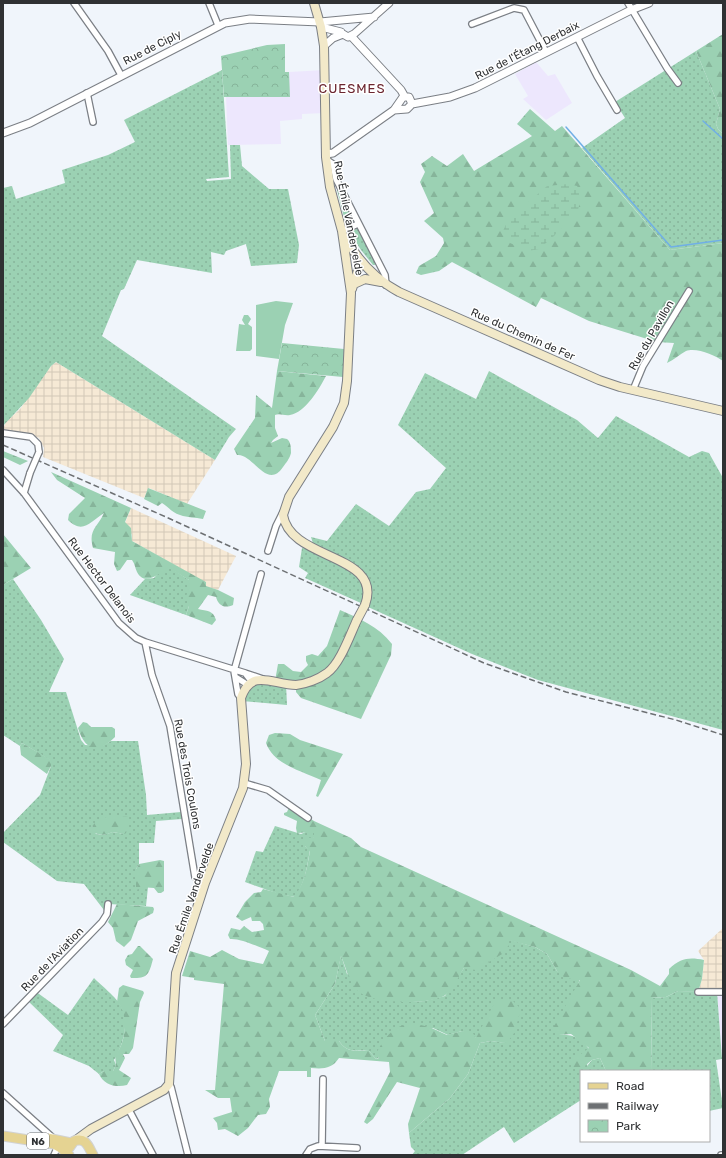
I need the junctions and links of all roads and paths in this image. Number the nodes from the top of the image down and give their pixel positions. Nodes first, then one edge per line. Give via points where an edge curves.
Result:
1 (74, 3) edge
2 (209, 3) edge
3 (314, 3) edge
4 (389, 3) edge
5 (649, 3) edge
6 (630, 7) edge
7 (374, 17) junction
8 (351, 19) junction
9 (342, 20) junction
10 (321, 24) junction
11 (472, 24) dead end
12 (218, 25) junction
13 (342, 33) junction
14 (353, 34) junction
15 (577, 37) junction
16 (324, 46) junction
17 (546, 52) junction
18 (121, 75) junction
19 (678, 83) dead end
20 (87, 93) junction
21 (405, 97) junction
22 (412, 104) junction
23 (401, 106) junction
24 (617, 110) dead end
25 (93, 122) dead end
26 (3, 133) edge
27 (326, 145) junction
28 (338, 148) junction
29 (326, 157) junction
30 (358, 224) junction
31 (342, 231) junction
32 (360, 261) junction
33 (349, 270) junction
34 (384, 283) junction
35 (354, 284) junction
36 (689, 291) dead end
37 (351, 293) junction
38 (633, 390) junction
39 (723, 411) edge
40 (3, 433) edge
41 (3, 470) edge
42 (24, 493) junction
43 (284, 510) junction
44 (268, 551) dead end
45 (261, 574) dead end
46 (145, 642) junction
47 (234, 671) junction
48 (245, 673) junction
49 (237, 678) junction
50 (265, 680) junction
51 (250, 683) junction
52 (241, 698) junction
53 (244, 782) junction
54 (308, 818) dead end
55 (205, 883) junction
56 (108, 904) dead end
57 (698, 992) dead end
58 (723, 992) edge
59 (3, 1024) edge
60 (324, 1079) dead end
61 (169, 1084) junction
62 (3, 1093) edge
63 (129, 1110) junction
64 (91, 1129) junction
65 (3, 1133) edge
66 (3, 1136) edge
67 (73, 1142) junction
68 (56, 1143) junction
69 (322, 1146) junction
70 (357, 1148) dead end
71 (90, 1151) edge
72 (54, 1155) edge
73 (69, 1155) edge
74 (153, 1155) edge
75 (188, 1155) edge
76 (306, 1155) edge

1 - 18 street
2 - 12 street
3 - 10 main road, Rue Émile Vandervelde
4 - 7 street
5 - 6 street, Rue de l'Étang Derbaix
6 - 15 street, Rue de l'Étang Derbaix
6 - 19 street
7 - 8 street
7 - 14 street
8 - 9 street
8 - 14 street via 357,26
9 - 10 street
9 - 13 street
10 - 12 street, Rue de Ciply via 250,18
10 - 13 street
10 - 16 main road, Rue Émile Vandervelde
11 - 17 street via 514,8 524,10
12 - 18 street, Rue de Ciply
13 - 14 street
13 - 16 street
14 - 21 street
15 - 17 street, Rue de l'Étang Derbaix
15 - 24 street
16 - 27 main road, Rue Émile Vandervelde
17 - 22 street, Rue de l'Étang Derbaix via 469,91
18 - 20 street, Rue de Ciply
20 - 25 street
20 - 26 street, Rue de Ciply via 30,123
21 - 22 street via 410,99
21 - 23 street via 400,100
22 - 23 street via 409,109
23 - 28 street
27 - 28 street
27 - 29 main road, Rue Émile Vandervelde
28 - 29 street
29 - 30 street via 333,164 336,179
29 - 31 main road, Rue Émile Vandervelde via 330,187
30 - 31 street
30 - 34 street via 385,275
31 - 32 main road, Rue du Chemin de Fer
31 - 33 main road, Rue Émile Vandervelde
32 - 33 main road
32 - 34 main road, Rue du Chemin de Fer
32 - 35 main road
33 - 37 main road, Rue Émile Vandervelde
34 - 35 main road via 365,279
34 - 38 main road, Rue du Chemin de Fer via 599,380
35 - 37 main road
36 - 38 street, Rue du Pavillon via 643,366
37 - 43 main road, Rue Émile Vandervelde via 344,402 333,427 289,497
38 - 39 main road, Rue du Chemin de Fer
40 - 42 street, bridge via 31,437 38,444 39,452
41 - 42 street, Rue Hector Delanois
42 - 46 street, Rue Hector Delanois via 119,623 136,638
43 - 44 street, Rue Émile Vandervelde
43 - 50 main road, bridge via 284,519 294,535 315,550 361,575 368,591 365,605 338,660 328,673 296,685
45 - 47 street
46 - 47 street, Rue Hector Delanois
46 - 55 street, Rue des Trois Coulons via 153,680 170,726 195,877
47 - 48 street, Rue Hector Delanois
47 - 49 street, Rue Émile Vandervelde
48 - 50 street, Rue Hector Delanois
48 - 51 street
49 - 51 street
49 - 52 street, Rue Émile Vandervelde via 238,694
50 - 51 main road
51 - 52 main road
52 - 53 main road, Rue Émile Vandervelde via 246,764
53 - 54 street via 268,790
53 - 55 main road, Rue Émile Vandervelde via 238,805
55 - 61 main road, Rue Émile Vandervelde via 176,972
56 - 59 street, Rue de l'Aviation via 102,922
57 - 58 street
60 - 69 street
61 - 63 main road via 164,1090
61 - 75 street
62 - 68 street
63 - 64 main road
63 - 74 street
64 - 67 main road
64 - 71 main road
65 - 68 main road, N6
66 - 68 main road, N6
67 - 68 main road, N6
67 - 71 main road via 82,1140
67 - 73 main road, N6 via 68,1150
68 - 72 street
68 - 73 main road, N6
69 - 70 street
69 - 76 street via 310,1149

